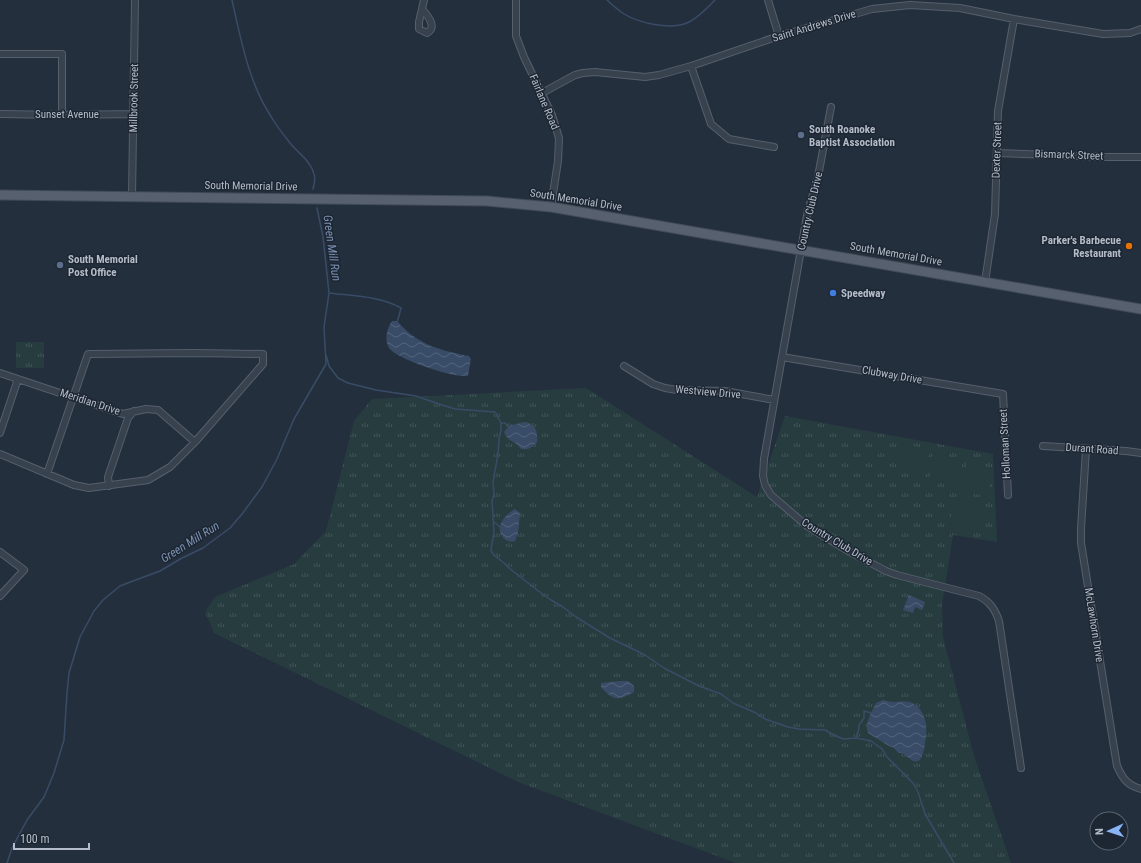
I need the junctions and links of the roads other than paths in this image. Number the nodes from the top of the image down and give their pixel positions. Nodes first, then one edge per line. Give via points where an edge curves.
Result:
1 (135, 0) edge
2 (424, 0) edge
3 (516, 0) edge
4 (768, 0) edge
5 (422, 9) dead end
6 (1014, 19) junction
7 (1141, 29) edge
8 (780, 36) junction
9 (0, 54) edge
10 (691, 66) junction
11 (542, 93) junction
12 (831, 107) dead end
13 (0, 114) edge
14 (134, 114) junction
15 (62, 115) junction
16 (774, 147) dead end
17 (997, 153) junction
18 (1141, 157) edge
19 (0, 196) edge
20 (132, 197) junction
21 (551, 207) junction
22 (801, 250) junction
23 (985, 282) junction
24 (1141, 309) edge
25 (782, 357) junction
26 (624, 366) dead end
27 (0, 373) edge
28 (18, 379) junction
29 (1003, 394) joint
30 (73, 397) junction
31 (774, 400) junction
32 (134, 411) junction
33 (0, 433) edge
34 (195, 442) junction
35 (1043, 446) dead end
36 (1086, 449) junction
37 (1141, 453) edge
38 (0, 454) edge
39 (47, 474) junction
40 (109, 486) junction
41 (1008, 495) dead end
42 (0, 552) edge
43 (0, 596) edge
44 (1022, 768) dead end
45 (1141, 789) edge

1 - 14 street, Millbrook Street
2 - 5 street
3 - 11 street, Fairlane Road via 516,36
4 - 8 street
6 - 7 street, Saint Andrews Drive via 1103,34 1130,33
6 - 8 street, Saint Andrews Drive via 960,8 910,5 872,9
6 - 17 street, Dexter Street via 998,111
8 - 10 street, Saint Andrews Drive
9 - 15 street via 62,54
10 - 11 street, Saint Andrews Drive via 645,77 582,73
10 - 16 street via 710,124 728,139
11 - 21 street, Fairlane Road via 559,138
12 - 22 street, Country Club Drive
13 - 15 street, Sunset Avenue
14 - 15 street, Sunset Avenue
14 - 20 street, Millbrook Street
17 - 18 street, Bismarck Street
17 - 23 street, Dexter Street via 995,214
19 - 20 main road, South Memorial Drive
20 - 21 main road, South Memorial Drive via 483,200
21 - 22 main road, South Memorial Drive
22 - 23 main road, South Memorial Drive
22 - 25 street, Country Club Drive
23 - 24 main road, South Memorial Drive
25 - 29 street, Clubway Drive
25 - 31 street, Country Club Drive
26 - 31 street, Westview Drive via 653,384 666,388 725,391
27 - 28 street, Meridian Drive
28 - 30 street, Meridian Drive
28 - 33 street
29 - 41 street, Holloman Street
30 - 32 street, Meridian Drive via 123,414
30 - 34 street via 88,354 263,354 263,364
30 - 39 street
31 - 44 street, Country Club Drive via 763,468 764,485 771,495 807,526 871,564 906,578 979,596 994,609 999,621
32 - 34 street, Meridian Drive via 158,410
32 - 40 street via 128,418 108,477
34 - 40 street via 170,468 148,480
35 - 36 street, Durant Road
36 - 37 street, Durant Road
36 - 45 street, McLawhorn Drive via 1081,544 1117,766 1129,784
38 - 39 street
39 - 40 street via 89,488
42 - 43 street via 24,570

